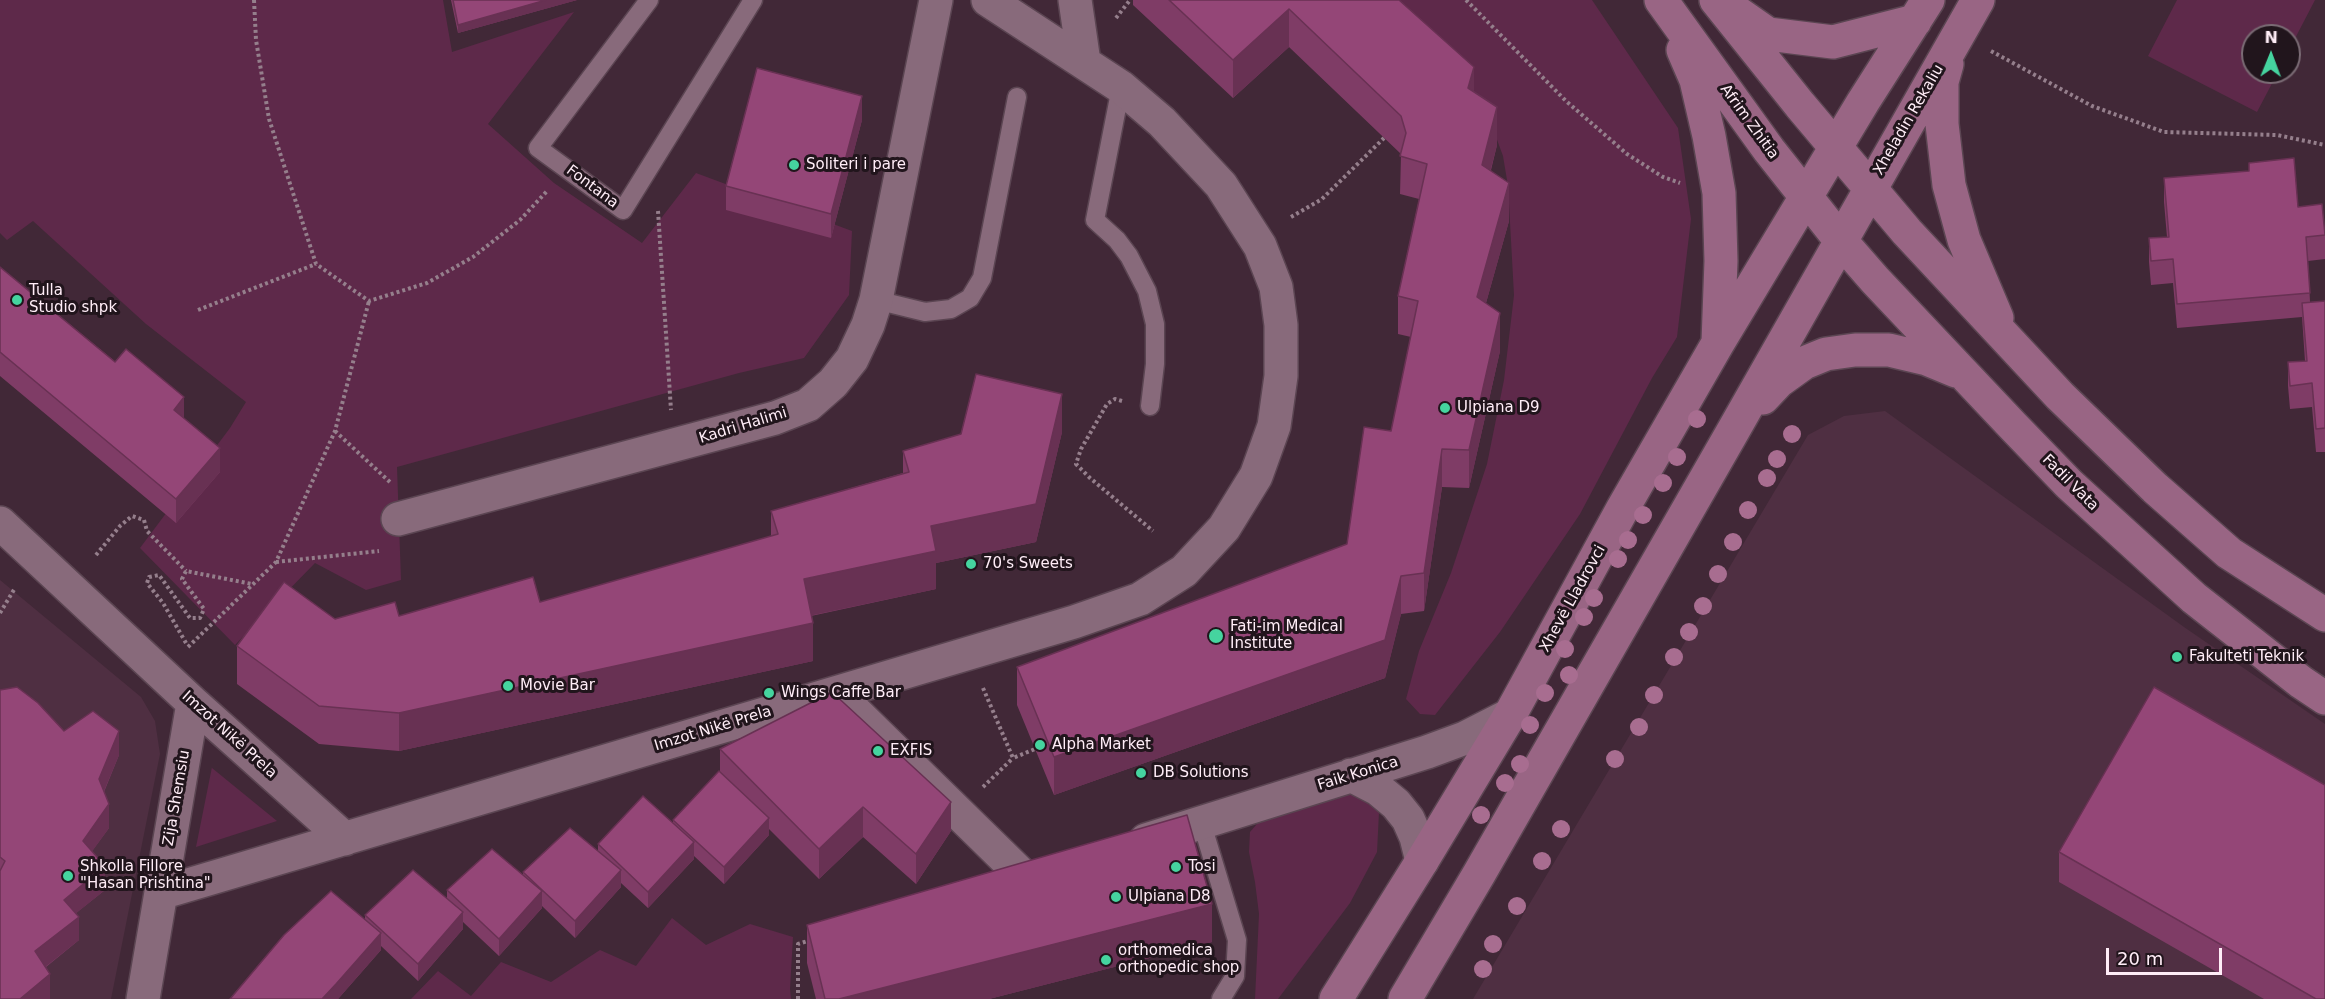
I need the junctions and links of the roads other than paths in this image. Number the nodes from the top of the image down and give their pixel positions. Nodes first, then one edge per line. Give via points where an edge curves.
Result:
1 (649, 0) edge
2 (753, 0) edge
3 (936, 0) edge
4 (988, 0) edge
5 (1075, 0) edge
6 (1717, 0) edge
7 (1978, 0) edge
8 (1663, 3) edge
9 (1921, 11) edge
10 (1970, 45) junction
11 (1084, 62) junction
12 (1121, 87) junction
13 (1017, 97) dead end
14 (1835, 148) junction
15 (1870, 188) junction
16 (1806, 197) junction
17 (1841, 240) junction
18 (876, 300) junction
19 (2007, 341) junction
20 (1718, 343) junction
21 (1965, 375) junction
22 (1150, 406) dead end
23 (1733, 431) junction
24 (398, 519) road end
25 (0, 523) edge
26 (2325, 615) edge
27 (836, 693) junction
28 (2325, 698) edge
29 (193, 703) junction
30 (1510, 715) junction
31 (1351, 775) junction
32 (1202, 824) junction
33 (345, 839) junction
34 (1112, 850) edge
35 (1422, 861) junction
36 (1056, 866) edge
37 (1023, 876) junction
38 (988, 886) edge
39 (161, 893) junction
40 (143, 999) edge
41 (1221, 999) edge
42 (1336, 999) edge
43 (1405, 999) edge

1 - 2 lane, Fontana via 538,148 623,210
3 - 18 street, Kadri Halimi
4 - 11 street, Imzot Nikë Prela
5 - 11 street
6 - 9 main road via 1768,34 1833,42
6 - 14 main road
7 - 10 main road, Xheladin Rekaliu
8 - 16 main road, Afrim Zhitia
8 - 20 main road via 1696,80 1719,193
9 - 14 main road
10 - 15 main road, Xheladin Rekaliu
10 - 19 main road via 1942,82 1949,185 1964,240
11 - 12 street, Imzot Nikë Prela
12 - 22 lane via 1095,220 1129,256 1147,291 1155,324
12 - 27 street, Imzot Nikë Prela via 1162,122 1221,185 1260,246 1275,287 1281,325 1281,376 1274,426 1256,476 1224,528 1184,571 1140,599
13 - 18 lane via 982,278 970,298 951,309 926,312
14 - 15 main road
14 - 16 main road
15 - 17 main road, Xheladin Rekaliu
15 - 19 main road
16 - 17 main road, Afrim Zhitia
16 - 20 main road, Xhevë Lladrovci
17 - 21 main road, Fadil Vata
17 - 23 main road
18 - 24 street, Kadri Halimi via 852,359 808,405 775,418
19 - 26 main road via 2155,488 2229,553
20 - 30 main road, Xhevë Lladrovci
21 - 23 main road via 1927,359 1889,350 1826,354 1804,363 1779,381
21 - 28 main road, Fadil Vata via 2069,484 2140,551 2194,598
23 - 43 main road
25 - 29 street, Imzot Nikë Prela
27 - 33 street, Imzot Nikë Prela
27 - 37 street
29 - 33 street, Imzot Nikë Prela
29 - 39 street, Zija Shemsiu
30 - 31 street, Faik Konica via 1466,738
30 - 35 main road, Xhevë Lladrovci
31 - 32 street, Faik Konica
31 - 35 street via 1396,804 1412,828
32 - 34 street, Faik Konica
32 - 41 lane via 1238,940 1235,976
33 - 39 street
35 - 42 main road, Xhevë Lladrovci
36 - 37 street
37 - 38 street
39 - 40 street, Zija Shemsiu

